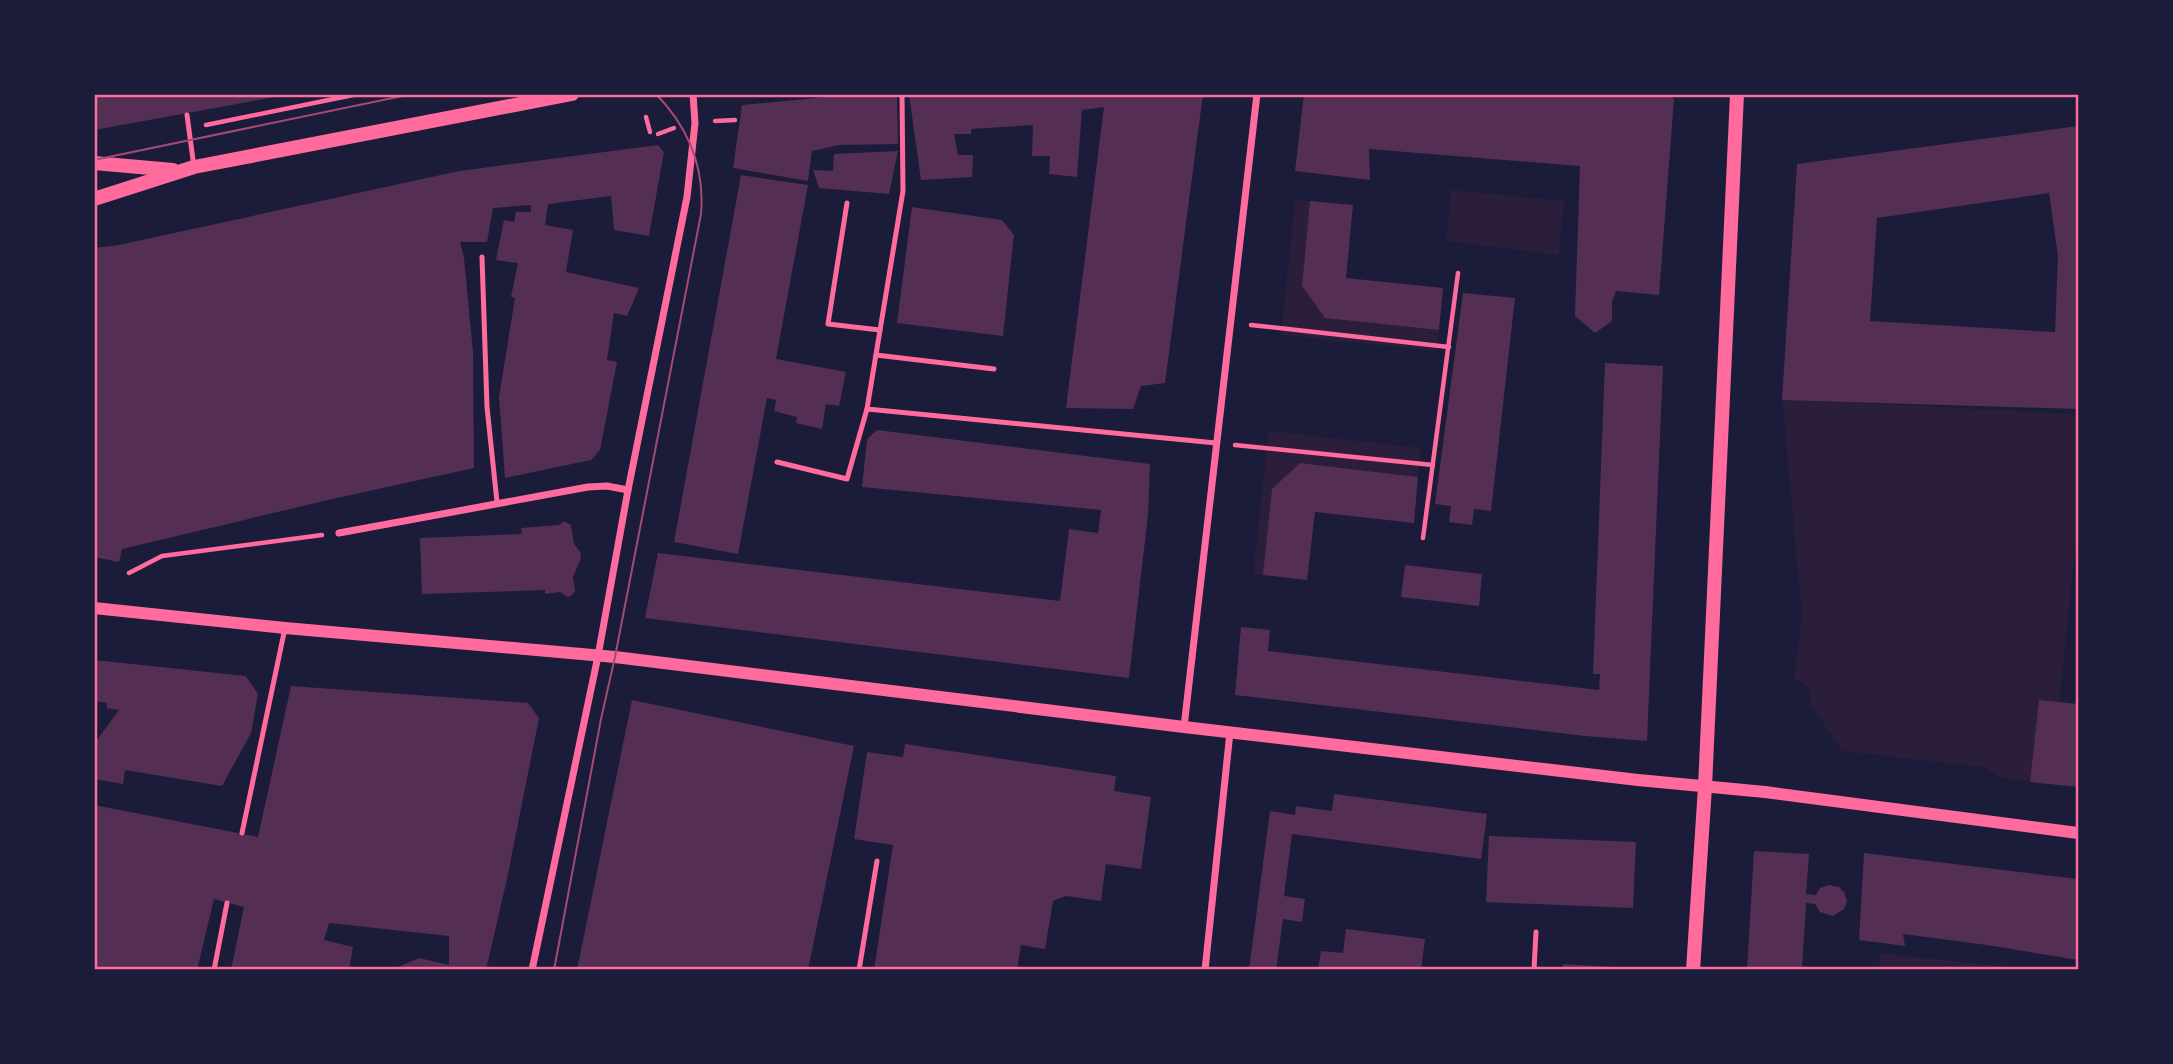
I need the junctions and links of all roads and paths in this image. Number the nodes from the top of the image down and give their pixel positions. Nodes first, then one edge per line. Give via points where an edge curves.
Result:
1 (358, 94) edge
2 (572, 94) edge
3 (693, 94) edge
4 (902, 94) edge
5 (1257, 94) edge
6 (1737, 94) edge
7 (522, 99) edge
8 (187, 115) dead end
9 (646, 117) dead end
10 (735, 120) dead end
11 (710, 121) dead end
12 (682, 125) dead end
13 (188, 129) junction
14 (650, 132) dead end
15 (658, 134) dead end
16 (94, 163) edge
17 (188, 169) junction
18 (94, 199) edge
19 (847, 203) dead end
20 (482, 257) dead end
21 (1458, 273) dead end
22 (1230, 323) junction
23 (880, 330) junction
24 (1448, 347) junction
25 (876, 355) junction
26 (994, 369) dead end
27 (867, 409) junction
28 (1216, 443) junction
29 (777, 462) dead end
30 (1433, 465) junction
31 (628, 490) junction
32 (497, 502) junction
33 (339, 533) joint
34 (1423, 538) dead end
35 (129, 573) dead end
36 (94, 608) edge
37 (285, 628) junction
38 (598, 656) junction
39 (1184, 727) junction
40 (1230, 732) junction
41 (1705, 787) junction
42 (242, 833) dead end
43 (2078, 833) edge
44 (877, 862) dead end
45 (227, 902) dead end
46 (1536, 932) dead end
47 (214, 970) edge
48 (532, 970) edge
49 (859, 970) edge
50 (1205, 970) edge
51 (1534, 970) edge
52 (1693, 970) edge

1 - 13 path
2 - 7 main road
3 - 31 street via 695,123 687,198
4 - 23 lane via 903,191
5 - 22 street
6 - 41 main road
7 - 17 main road
8 - 13 lane
9 - 14 path
10 - 11 path
12 - 15 path
13 - 17 lane
16 - 17 main road
17 - 18 main road
19 - 23 lane via 828,324
20 - 32 lane via 487,407
21 - 24 path
22 - 24 path
22 - 28 street
23 - 25 lane
24 - 30 path
25 - 26 lane
25 - 27 lane
27 - 28 lane
27 - 29 lane via 847,479
28 - 30 path
28 - 39 street
30 - 34 path
31 - 32 street via 588,487
31 - 38 street
32 - 33 street
33 - 35 path via 162,556
36 - 37 street
37 - 38 street
37 - 42 lane
38 - 39 street
38 - 48 street
39 - 40 street
40 - 41 street
40 - 50 street
41 - 43 street
41 - 52 main road
44 - 49 lane
45 - 47 lane
46 - 51 lane

